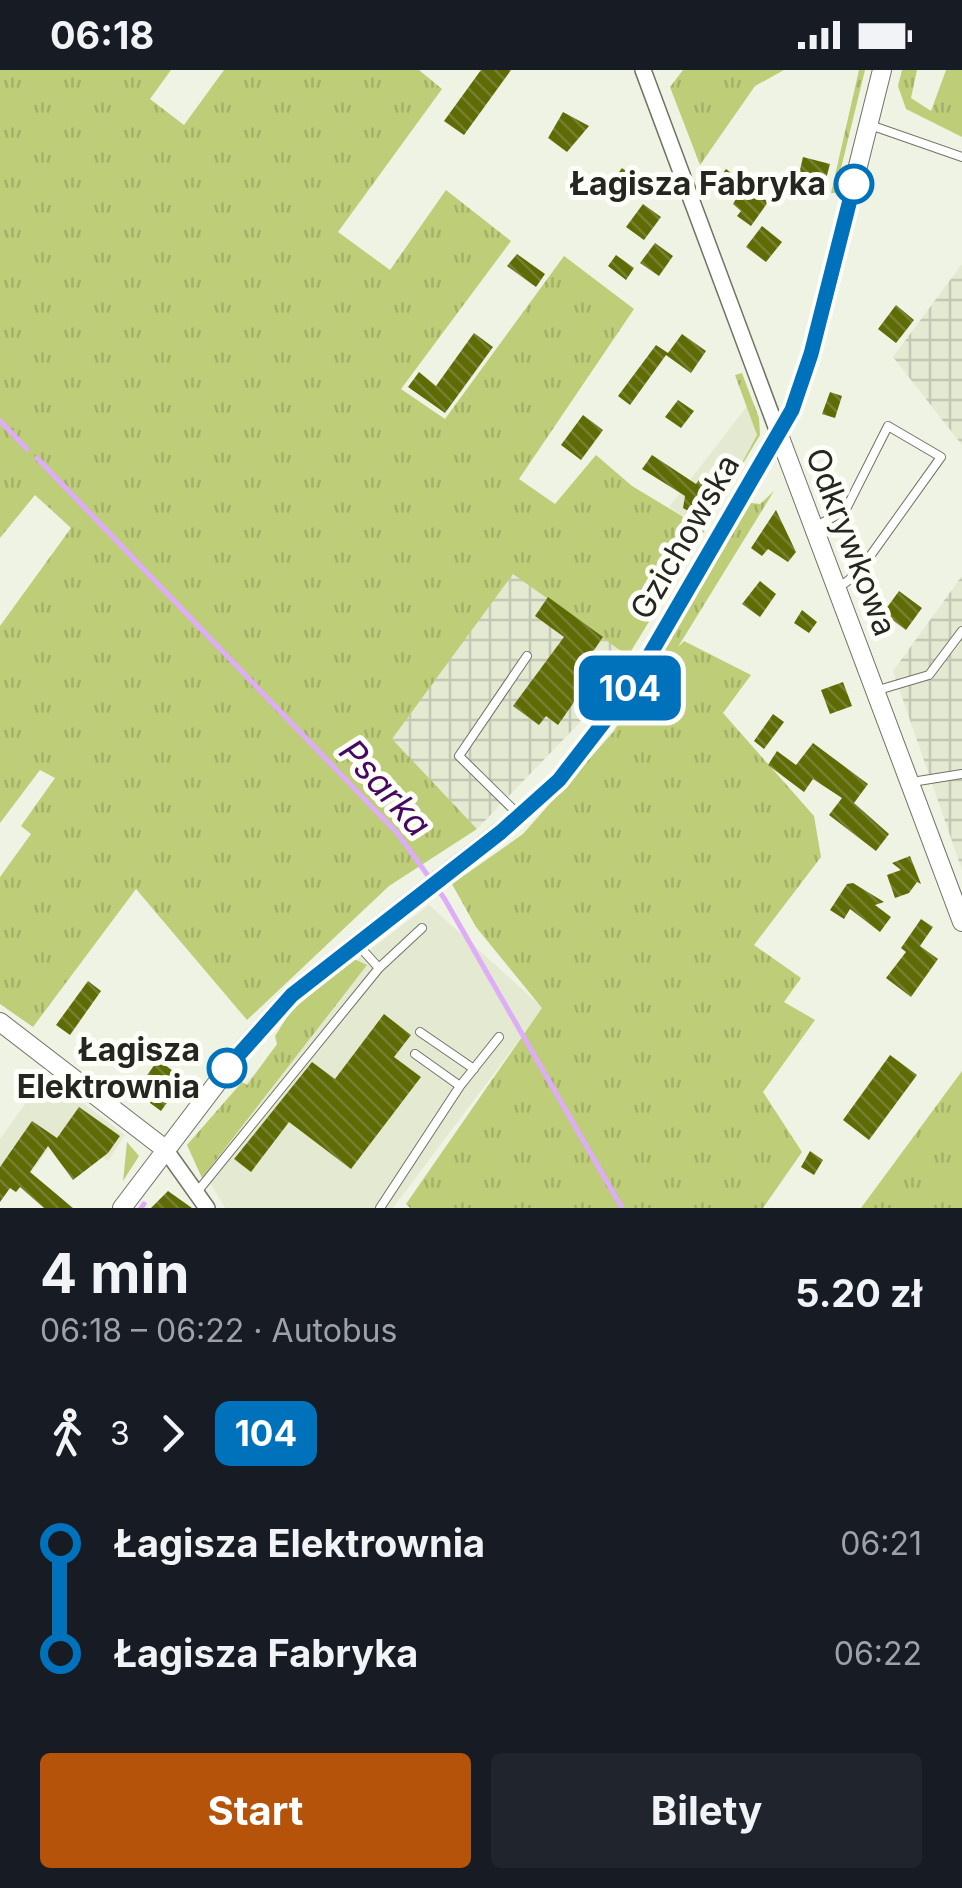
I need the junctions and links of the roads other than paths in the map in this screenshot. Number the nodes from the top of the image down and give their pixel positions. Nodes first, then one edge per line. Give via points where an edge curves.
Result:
1 (643, 70) edge
2 (882, 70) edge
3 (870, 124) junction
4 (962, 156) edge
5 (779, 435) junction
6 (814, 528) junction
7 (836, 588) junction
8 (962, 631) edge
9 (526, 656) dead end
10 (875, 692) junction
11 (962, 774) edge
12 (909, 782) junction
13 (520, 816) junction
14 (962, 922) edge
15 (422, 928) dead end
16 (357, 944) junction
17 (379, 968) junction
18 (0, 1022) edge
19 (420, 1032) dead end
20 (499, 1037) dead end
21 (415, 1054) dead end
22 (474, 1069) junction
23 (460, 1086) junction
24 (165, 1148) junction
25 (197, 1192) junction
26 (122, 1208) edge
27 (207, 1208) edge
28 (380, 1208) edge

1 - 5 street, Odkrywkowa
2 - 3 street, Gzichowska
3 - 4 lane
3 - 5 street, Gzichowska via 811,354
5 - 6 street, Odkrywkowa
5 - 13 street, Gzichowska via 631,687 559,780
6 - 7 street, Odkrywkowa
6 - 7 lane via 845,511 888,426 941,458 858,573
7 - 10 street, Odkrywkowa
8 - 10 lane via 929,675
9 - 13 lane via 460,756
10 - 12 street, Odkrywkowa
11 - 12 lane
12 - 14 street, Odkrywkowa
13 - 16 street, Gzichowska
15 - 17 lane
16 - 17 lane
16 - 24 street, Gzichowska via 292,995
17 - 25 lane
18 - 24 street
19 - 22 lane
20 - 22 lane
21 - 23 lane
22 - 23 lane
23 - 28 lane
24 - 25 street
24 - 26 street, Gzichowska
25 - 27 street

